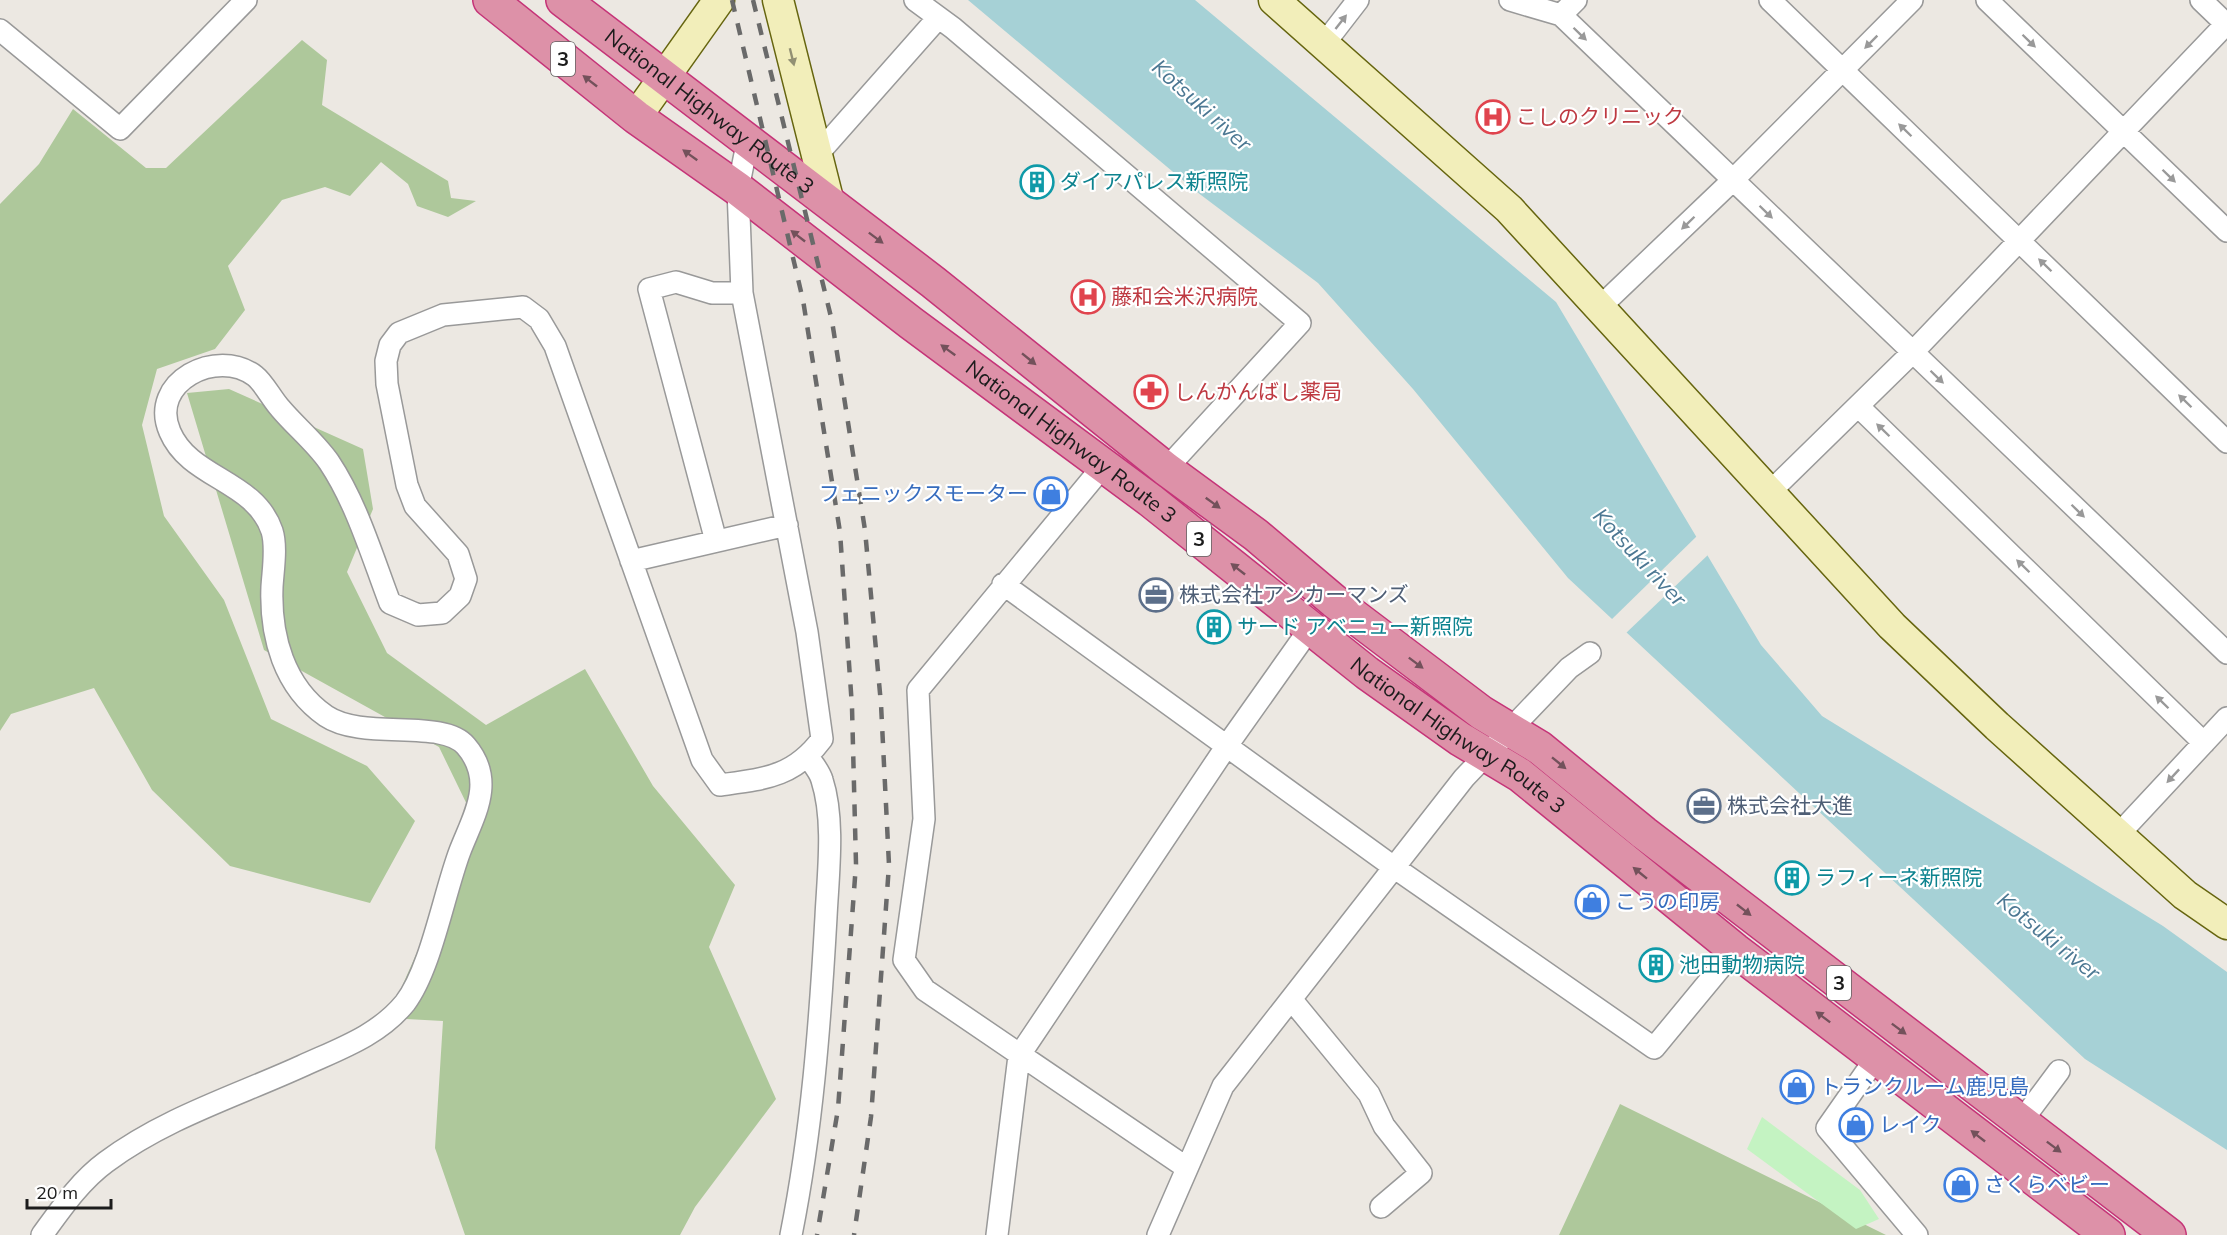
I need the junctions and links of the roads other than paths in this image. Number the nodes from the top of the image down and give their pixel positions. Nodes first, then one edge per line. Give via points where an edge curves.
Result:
1 (246, 0) edge
2 (490, 0) edge
3 (563, 0) edge
4 (719, 0) edge
5 (778, 0) edge
6 (915, 0) edge
7 (1274, 0) edge
8 (1358, 0) edge
9 (1510, 0) edge
10 (1576, 0) edge
11 (1770, 0) edge
12 (1912, 0) edge
13 (1987, 0) edge
14 (2201, 0) edge
15 (1560, 15) junction
16 (938, 18) junction
17 (2227, 24) edge
18 (0, 30) edge
19 (1324, 44) junction
20 (1843, 70) junction
21 (663, 77) junction
22 (636, 117) junction
23 (2123, 132) junction
24 (747, 139) junction
25 (816, 156) junction
26 (1733, 180) junction
27 (738, 189) junction
28 (829, 203) junction
29 (2227, 231) edge
30 (2020, 240) junction
31 (742, 293) junction
32 (1600, 307) junction
33 (1912, 353) junction
34 (1859, 407) junction
35 (2227, 442) edge
36 (1104, 465) junction
37 (1166, 469) junction
38 (1770, 492) junction
39 (788, 525) junction
40 (716, 541) junction
41 (631, 561) junction
42 (1003, 584) junction
43 (1311, 627) junction
44 (1590, 653) dead end
45 (2227, 653) edge
46 (2227, 718) edge
47 (1511, 730) junction
48 (2204, 743) junction
49 (1226, 747) junction
50 (1486, 754) junction
51 (808, 757) junction
52 (2118, 836) junction
53 (1395, 868) junction
54 (2227, 924) edge
55 (1735, 950) junction
56 (1291, 999) junction
57 (1019, 1056) junction
58 (1876, 1058) junction
59 (2059, 1071) dead end
60 (2021, 1122) junction
61 (1187, 1168) junction
62 (1381, 1207) dead end
63 (1164, 1232) edge
64 (42, 1235) edge
65 (790, 1235) edge
66 (997, 1235) edge
67 (1917, 1235) edge
68 (2108, 1235) edge
69 (2169, 1235) edge

1 - 18 street via 120,129
22 -> 2 highway, National Highway Route 3 / 3
3 - 21 highway, National Highway Route 3 / 3
4 - 21 street
5 -> 25 street
6 - 16 street
7 - 19 street
19 -> 8 street
9 - 15 street
10 - 15 street
11 - 20 street
12 -> 20 street
13 -> 23 street
14 - 17 street
15 -> 26 street
16 - 25 street
16 - 37 street via 1300,323
17 - 23 street
19 - 32 street via 1509,209
20 - 26 street
30 -> 20 street
21 - 22 street
21 - 24 highway, National Highway Route 3 / 3
27 -> 22 highway, National Highway Route 3 / 3
23 -> 29 street
23 - 30 street
24 - 27 street
24 - 28 highway, National Highway Route 3 / 3
25 - 28 street
26 -> 32 street
26 -> 33 street
27 - 31 street
36 -> 27 highway, National Highway Route 3 / 3
28 -> 37 highway, National Highway Route 3 / 3
30 - 33 street
35 -> 30 street
31 - 39 street
31 - 40 street via 712,293 676,282 650,289
32 - 38 street
33 - 34 street
33 -> 45 street
34 - 38 street
48 -> 34 street
36 - 42 street
43 -> 36 highway, National Highway Route 3 / 3
37 -> 47 highway, National Highway Route 3 / 3 via 1256,535 1351,615 1482,713
38 - 52 street via 1892,626
39 - 40 street
39 - 51 street via 822,739
40 - 41 street
41 - 51 street via 702,760 720,785 769,778
41 - 64 street via 555,346 539,319 523,307 443,315 399,333 390,345 387,384 407,485 416,506 458,554 466,579 460,596 442,613 418,615 390,603 346,492 327,459 255,376 225,363 192,373 171,389 164,411 170,433 185,456 254,500 273,532 273,635 289,674 315,707 331,719 362,729 442,733 464,742 477,763 483,785 438,924 415,987 404,1004 373,1034 209,1105 157,1130 104,1163 68,1199
42 - 49 street
42 - 57 street via 918,690 924,819 904,960 925,990
43 - 49 street
43 - 50 highway, National Highway Route 3 / 3 via 1367,673 1460,740
44 - 47 street via 1569,668
46 - 48 street
47 - 50 street
47 -> 60 highway, National Highway Route 3 / 3 via 1540,748 1644,833
48 -> 52 street
49 - 53 street
49 - 57 street
50 - 53 street
55 -> 50 highway, National Highway Route 3 / 3 via 1520,775
51 - 65 street via 822,778 828,805 829,866 819,1040 801,1183
52 - 54 street via 2185,895
53 - 55 street via 1654,1048
53 - 56 street
58 -> 55 highway, National Highway Route 3 / 3
56 - 61 street via 1223,1086
56 - 62 street via 1369,1094 1384,1126 1421,1173
57 - 61 street
57 - 66 street
58 - 67 street via 1827,1128
68 -> 58 highway, National Highway Route 3 / 3
59 - 60 street
60 -> 69 highway, National Highway Route 3 / 3
61 - 63 street

